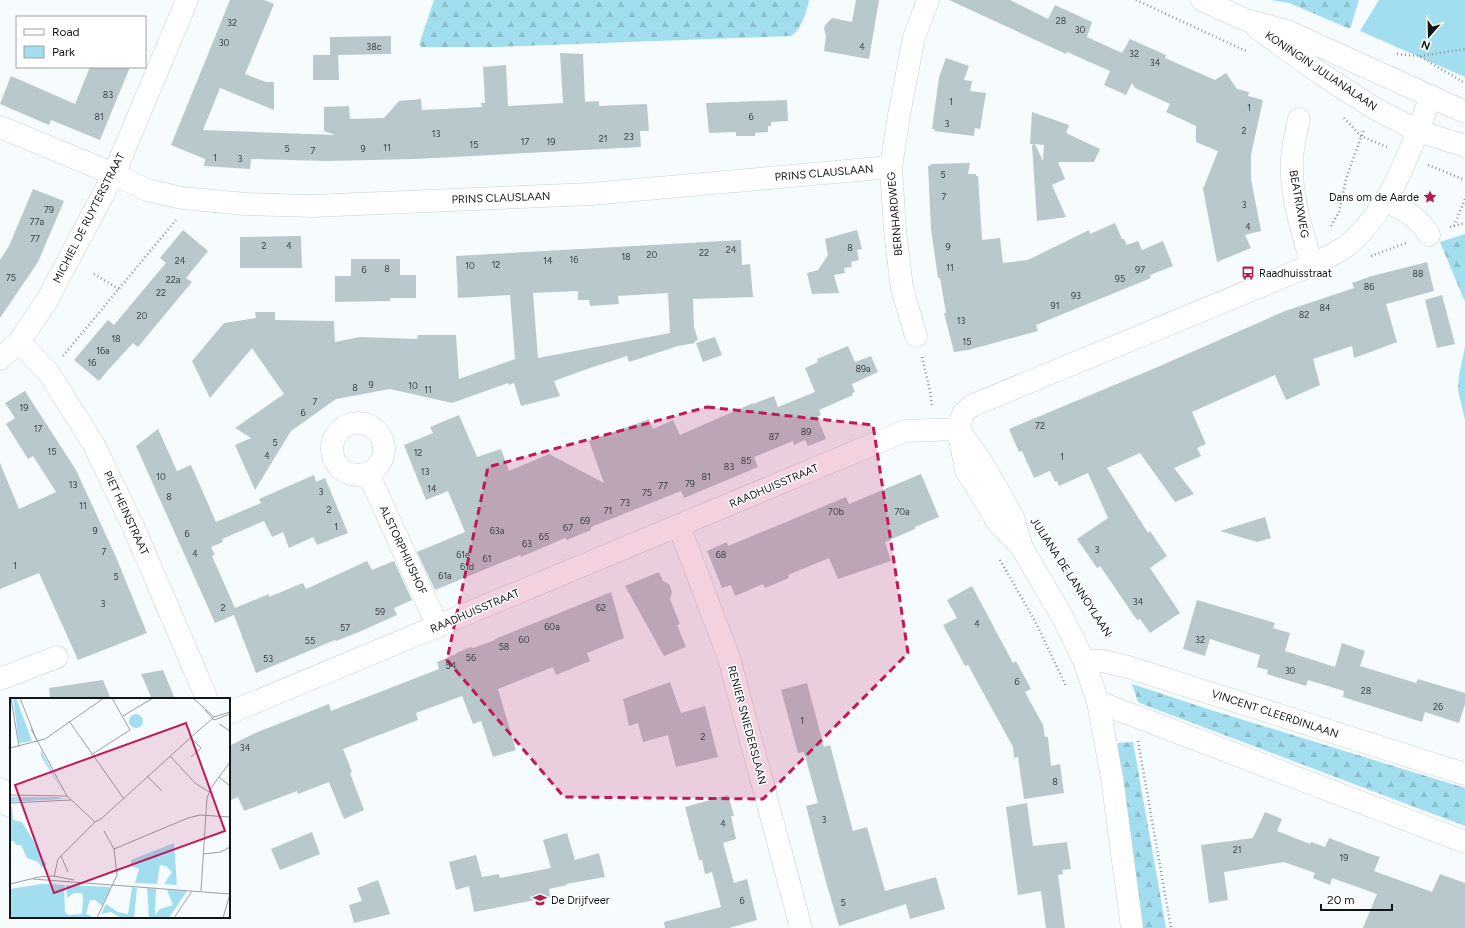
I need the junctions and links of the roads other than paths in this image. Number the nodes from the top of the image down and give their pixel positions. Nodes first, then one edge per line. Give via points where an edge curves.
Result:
1 (187, 0) edge
2 (928, 0) edge
3 (1202, 0) edge
4 (1246, 20) junction
5 (1431, 97) junction
6 (1465, 112) edge
7 (1299, 119) dead end
8 (8, 130) edge
9 (1418, 130) junction
10 (1465, 146) edge
11 (891, 167) junction
12 (114, 174) junction
13 (1385, 201) junction
14 (1429, 235) road end
15 (1312, 265) junction
16 (916, 336) road end
17 (19, 342) junction
18 (0, 359) edge
19 (958, 429) junction
20 (368, 473) dead end
21 (680, 526) junction
22 (438, 627) junction
23 (57, 657) dead end
24 (1084, 661) junction
25 (0, 679) edge
26 (207, 698) edge
27 (1098, 702) junction
28 (230, 713) edge
29 (1465, 774) edge
30 (1465, 842) edge
31 (801, 928) edge
32 (1132, 928) edge

1 - 12 street, MICHIEL DE RUYTERSTRAAT
2 - 11 street, BERNHARDWEG via 914,37 898,115
3 - 4 street, KONINGIN JULIANALAAN
4 - 5 street, KONINGIN JULIANALAAN via 1288,31
4 - 9 street, KONINGIN JULIANALAAN via 1321,74 1374,108
5 - 6 street, KONINGIN JULIANALAAN
5 - 9 street
7 - 15 street, BEATRIXWEG via 1293,147 1292,180 1300,225
8 - 12 street, PRINS CLAUSLAAN
9 - 10 street, KONINGIN JULIANALAAN
9 - 13 street
11 - 12 street, PRINS CLAUSLAAN via 583,194 312,206 246,204 182,198 147,190
11 - 16 street, BERNHARDWEG via 902,288
12 - 17 street, MICHIEL DE RUYTERSTRAAT via 46,302
13 - 14 street via 1399,207 1425,227
13 - 15 street via 1369,225 1344,248
15 - 19 street via 972,406 963,414
17 - 18 street, MICHIEL DE RUYTERSTRAAT
17 - 26 street, PIET HEINSTRAAT via 49,373 94,445 133,526
19 - 21 street, RAADHUISSTRAAT via 904,432
19 - 24 street, JULIANA DE LANNOYLAAN via 981,461 1013,517 1021,546 1063,618
20 - 22 street, ALSTORPHIUSHOF
21 - 22 street, RAADHUISSTRAAT
21 - 31 street, RENIER SNIEDERSLAAN via 729,658
22 - 28 street, RAADHUISSTRAAT
23 - 25 street
24 - 27 street, JULIANA DE LANNOYLAAN
24 - 29 street, VINCENT CLEERDINLAAN via 1103,661 1120,665
27 - 30 street
27 - 32 street, JULIANA DE LANNOYLAAN via 1112,778

